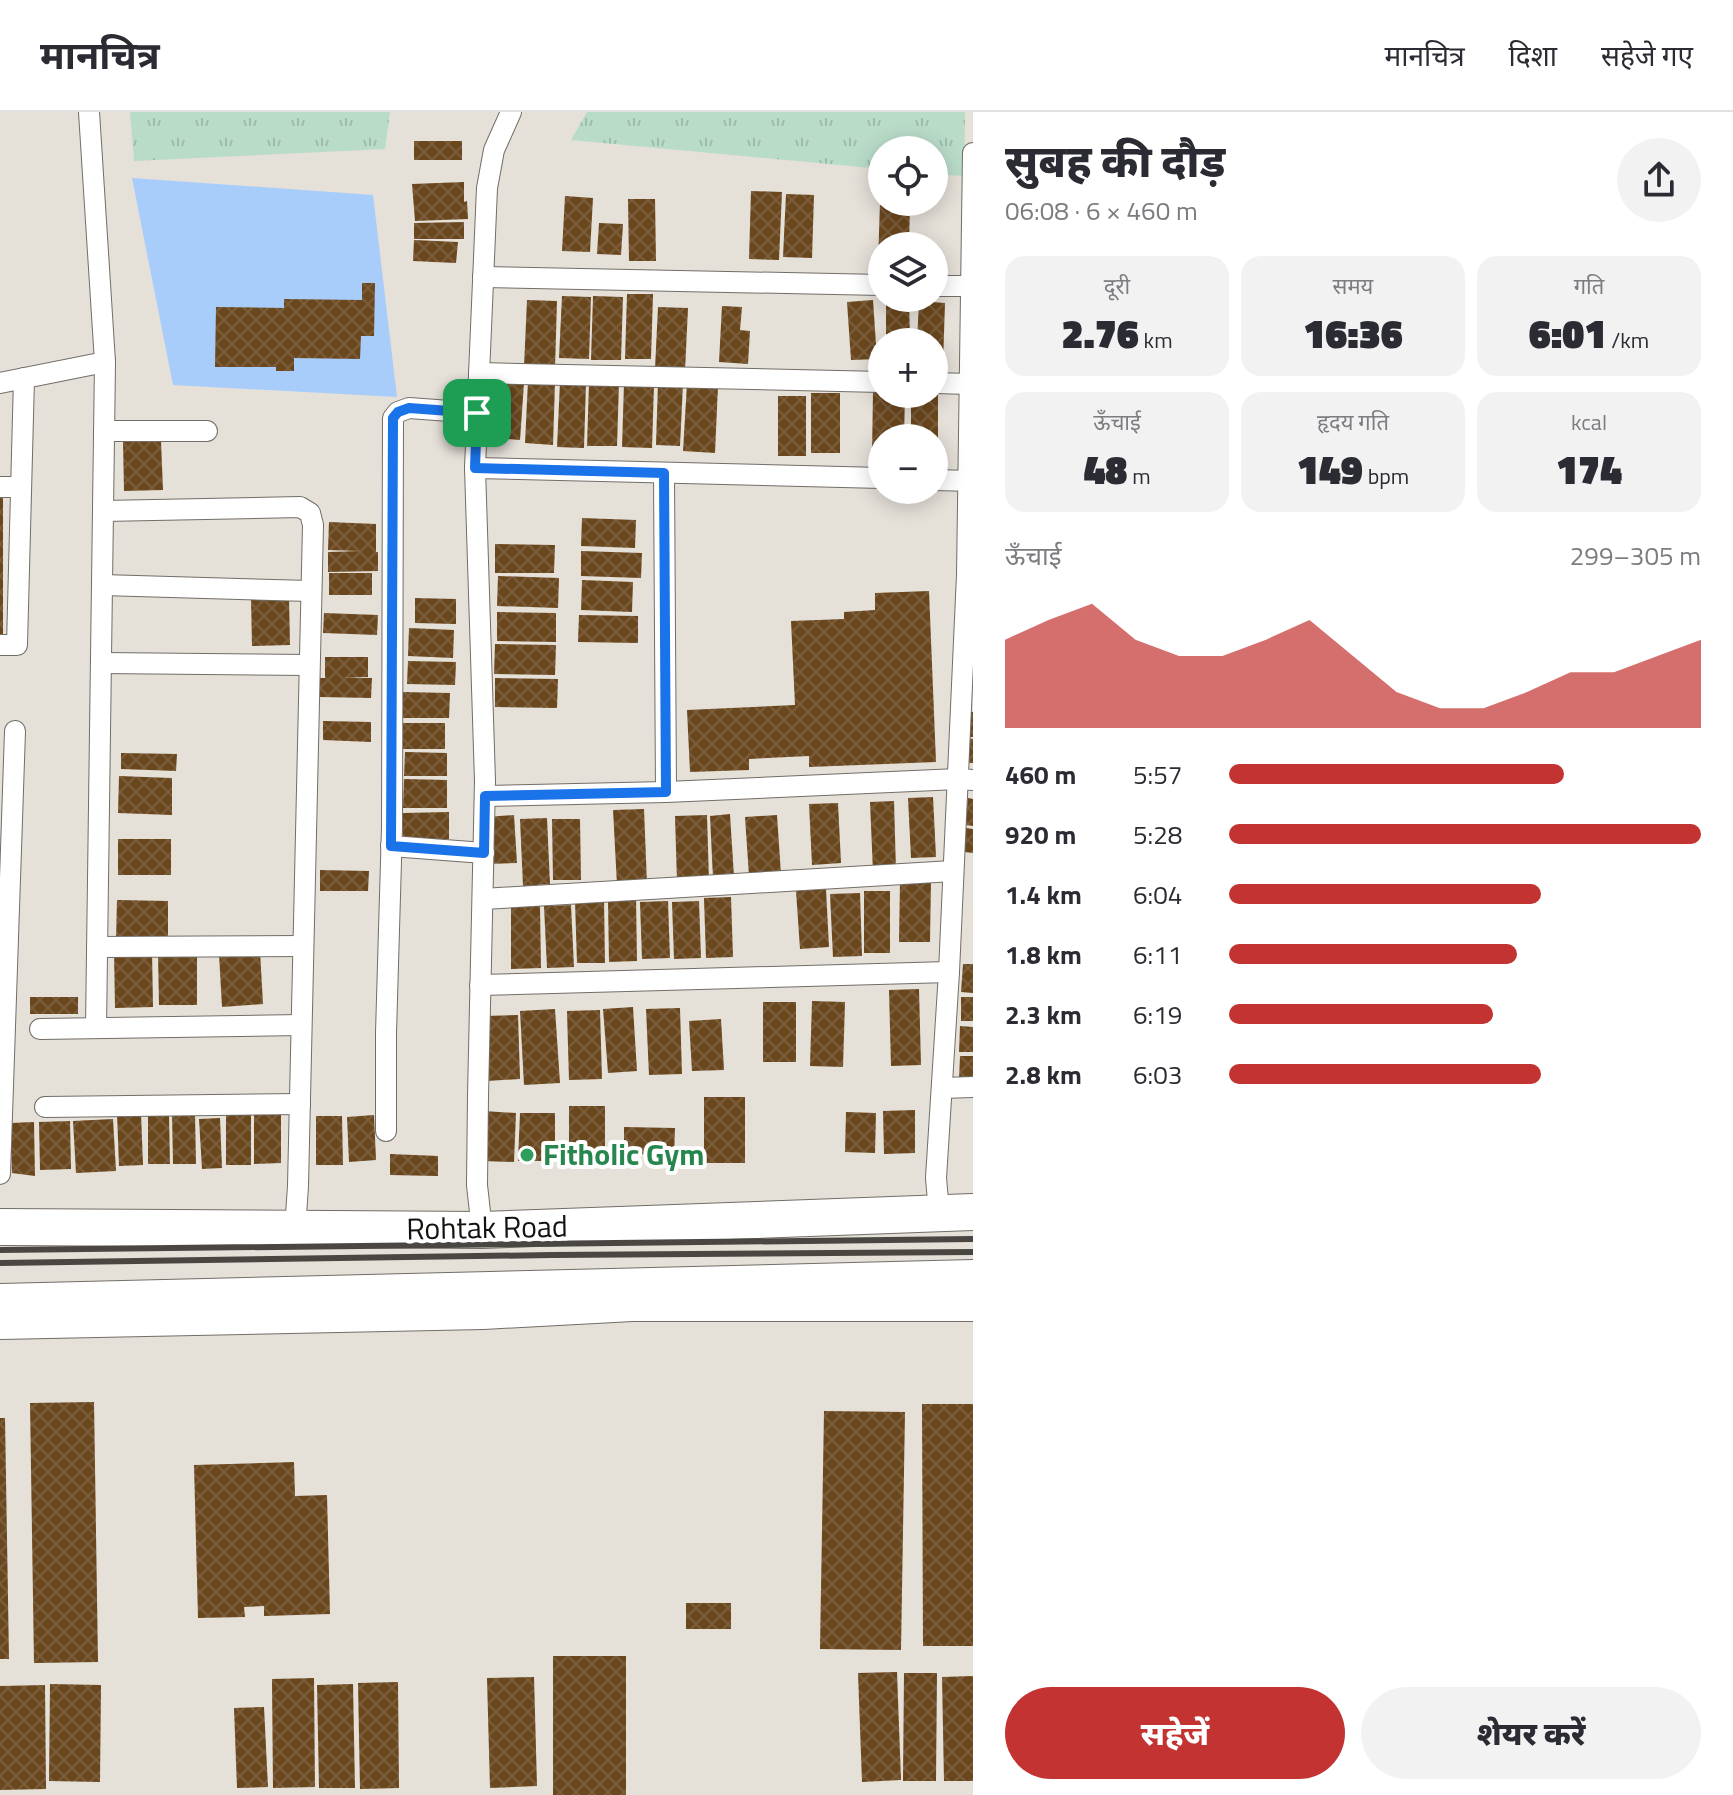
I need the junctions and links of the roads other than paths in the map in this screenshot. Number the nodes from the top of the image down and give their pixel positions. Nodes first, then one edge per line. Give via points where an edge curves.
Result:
1 (89, 112) edge
2 (511, 112) edge
3 (973, 153) edge
4 (483, 277) junction
5 (868, 285) edge
6 (948, 286) edge
7 (970, 286) junction
8 (105, 362) junction
9 (479, 373) junction
10 (24, 378) junction
11 (868, 382) edge
12 (0, 383) edge
13 (948, 383) edge
14 (969, 384) junction
15 (477, 413) junction
16 (104, 431) junction
17 (207, 431) dead end
18 (475, 468) junction
19 (664, 473) junction
20 (868, 478) edge
21 (948, 480) edge
22 (970, 481) edge
23 (10, 487) edge
24 (103, 511) junction
25 (102, 585) junction
26 (310, 591) junction
27 (0, 645) edge
28 (101, 663) junction
29 (309, 665) junction
30 (15, 731) dead end
31 (965, 780) edge
32 (666, 792) junction
33 (485, 796) junction
34 (391, 846) junction
35 (484, 853) junction
36 (953, 871) junction
37 (483, 899) junction
38 (5, 914) edge
39 (303, 946) junction
40 (97, 947) junction
41 (949, 972) junction
42 (480, 985) junction
43 (301, 1025) junction
44 (96, 1028) junction
45 (40, 1029) dead end
46 (973, 1087) edge
47 (942, 1088) junction
48 (300, 1104) junction
49 (45, 1107) dead end
50 (386, 1131) dead end
51 (0, 1164) edge
52 (0, 1174) edge
53 (956, 1212) edge
54 (0, 1227) edge
55 (295, 1230) junction
56 (482, 1230) junction
57 (973, 1278) edge
58 (0, 1302) edge
59 (973, 1307) edge
60 (0, 1325) edge

1 - 8 street
2 - 4 street via 494,150 487,188
3 - 7 street
4 - 5 street
4 - 9 street
6 - 7 street
7 - 14 street
8 - 10 street
8 - 16 street
9 - 11 street
9 - 15 street
10 - 12 street
10 - 23 street
13 - 14 street
14 - 22 street
15 - 18 street
15 - 34 street via 409,408 393,418
16 - 17 street
16 - 24 street
18 - 19 street
18 - 33 street
19 - 20 street
19 - 32 street
21 - 22 street
22 - 31 street
23 - 27 street via 17,645
24 - 25 street
24 - 26 street via 300,507 310,513 313,525
25 - 26 street
25 - 28 street
26 - 29 street
28 - 29 street
28 - 40 street
29 - 39 street
30 - 38 street
31 - 32 street
31 - 36 street
32 - 33 street
33 - 35 street
34 - 35 street
34 - 50 street
35 - 37 street
36 - 37 street
36 - 41 street
37 - 42 street
38 - 51 street
39 - 40 street
39 - 43 street
40 - 44 street
41 - 42 street
41 - 47 street
42 - 56 street via 477,1185
43 - 44 street
43 - 48 street
44 - 45 street
46 - 47 street
47 - 53 street via 936,1178
48 - 49 street
48 - 55 street
51 - 52 street
53 - 56 highway, Rohtak Road
54 - 55 highway, Rohtak Road
55 - 56 highway, Rohtak Road
57 - 58 highway, Rohtak Road
59 - 60 street via 632,1307

